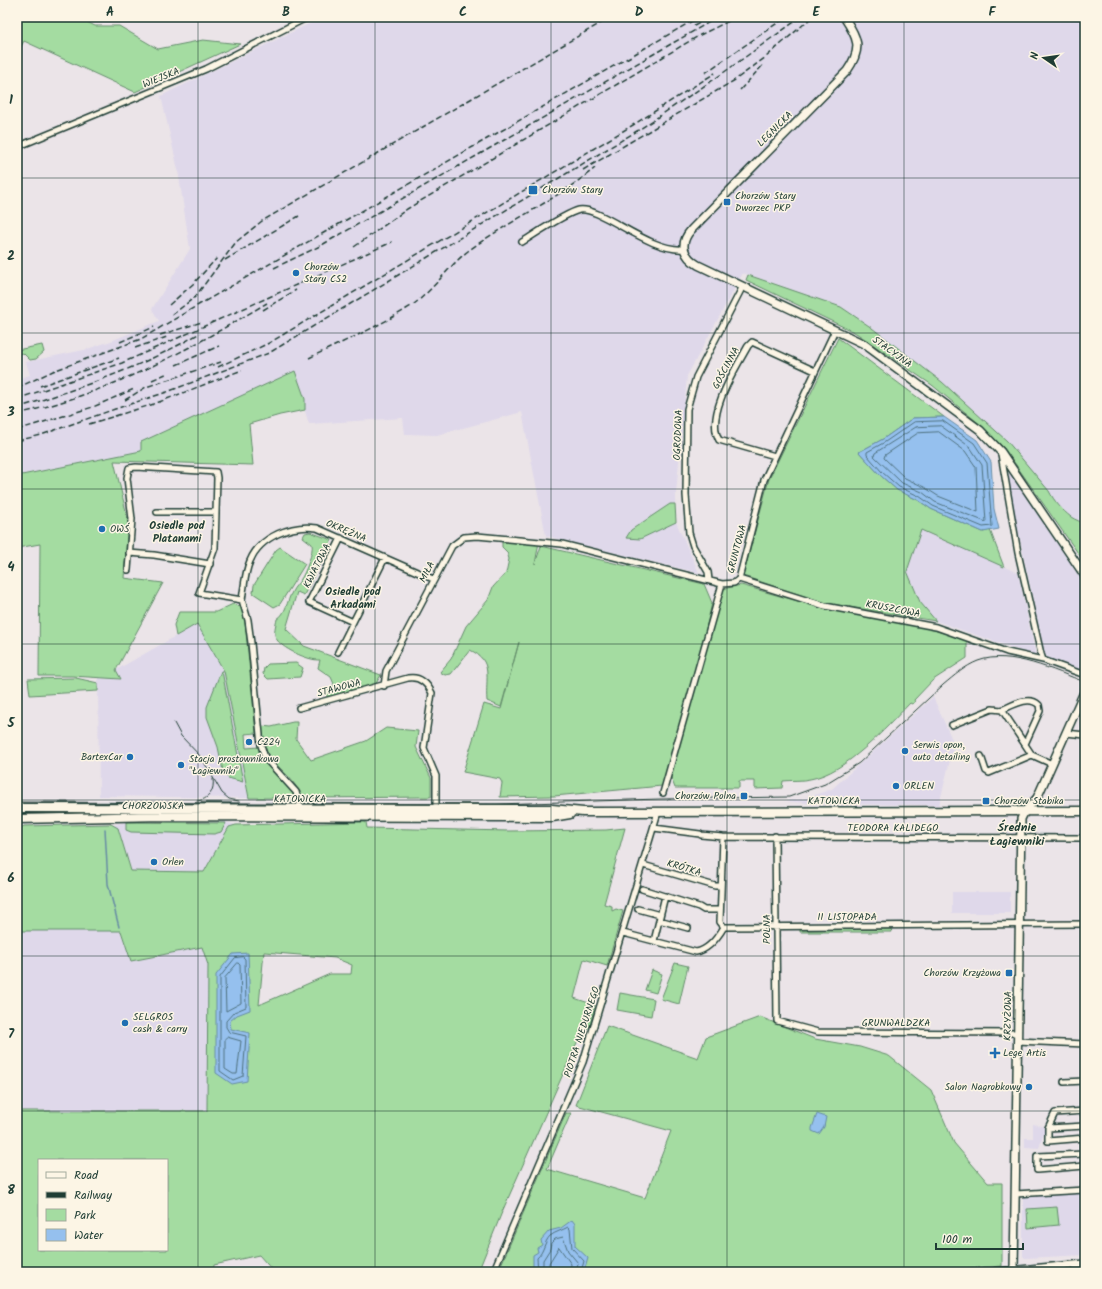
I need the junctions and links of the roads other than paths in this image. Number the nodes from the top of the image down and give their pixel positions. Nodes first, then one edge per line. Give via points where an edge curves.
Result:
1 (308, 17) edge
2 (844, 17) edge
3 (17, 147) edge
4 (522, 242) dead end
5 (684, 249) junction
6 (743, 286) junction
7 (835, 330) junction
8 (815, 371) junction
9 (1001, 452) junction
10 (774, 456) junction
11 (157, 512) dead end
12 (216, 512) junction
13 (341, 538) junction
14 (129, 553) junction
15 (385, 558) junction
16 (210, 564) junction
17 (128, 570) dead end
18 (1085, 576) edge
19 (739, 579) junction
20 (434, 580) junction
21 (709, 580) junction
22 (722, 584) junction
23 (242, 600) junction
24 (352, 622) junction
25 (338, 652) dead end
26 (1044, 660) junction
27 (1085, 675) edge
28 (384, 686) junction
29 (1085, 690) edge
30 (299, 708) dead end
31 (1002, 710) junction
32 (952, 725) dead end
33 (1066, 733) junction
34 (1085, 735) edge
35 (1025, 744) junction
36 (1032, 755) junction
37 (980, 756) dead end
38 (1052, 764) junction
39 (663, 792) dead end
40 (17, 808) edge
41 (301, 810) junction
42 (436, 810) junction
43 (1025, 811) junction
44 (1085, 811) edge
45 (583, 812) junction
46 (658, 812) junction
47 (289, 817) joint
48 (17, 819) edge
49 (654, 828) junction
50 (775, 836) junction
51 (723, 837) junction
52 (1020, 837) junction
53 (1085, 838) edge
54 (643, 865) junction
55 (721, 886) junction
56 (642, 889) dead end
57 (665, 896) junction
58 (638, 909) dead end
59 (720, 910) junction
60 (660, 918) junction
61 (1085, 924) edge
62 (1019, 925) junction
63 (777, 926) junction
64 (724, 927) junction
65 (688, 928) dead end
66 (623, 933) junction
67 (654, 941) junction
68 (777, 1021) joint
69 (1017, 1037) junction
70 (1085, 1044) edge
71 (1085, 1081) edge
72 (1064, 1082) dead end
73 (1085, 1110) edge
74 (1085, 1126) edge
75 (1048, 1128) junction
76 (1085, 1138) edge
77 (1085, 1154) edge
78 (1085, 1166) edge
79 (1085, 1190) edge
80 (1015, 1194) junction
81 (1085, 1264) edge
82 (1014, 1270) junction
83 (493, 1272) edge
84 (996, 1272) edge

1 - 3 street, WIEJSKA via 206,69
2 - 5 street, LEGNICKA via 857,39 858,52 848,70 691,230 684,240
4 - 5 street via 580,210 593,212 666,249
5 - 6 street, STACYJNA via 687,257 693,262
6 - 7 street, STACYJNA
6 - 21 street, OGRODOWA via 696,377 687,409 686,488 689,533 693,546 708,572
7 - 8 street, GRUNTOWA
7 - 9 street, STACYJNA via 864,344 980,430
8 - 10 street, GRUNTOWA
8 - 10 street, GOŚCINNA via 752,342 720,398 717,416 719,440
9 - 18 street, STACYJNA
9 - 26 street via 1018,553
10 - 19 street, GRUNTOWA via 763,484
11 - 12 street
12 - 14 street via 216,472 129,468 127,478 132,519
12 - 16 street via 215,548
13 - 15 street, OKRĘŻNA
13 - 23 street, OKRĘŻNA via 318,528 301,526 284,531 264,543 249,562
13 - 24 street, KWIATOWA via 309,602
14 - 16 street
14 - 17 street
15 - 20 street, OKRĘŻNA
15 - 24 street
16 - 23 street via 200,593
19 - 22 street, GRUNTOWA via 734,583
19 - 26 street, KRUSZCOWA via 825,606 936,627 1007,652
20 - 21 street, MIŁA via 452,546 469,536 562,544
20 - 28 street, MIŁA via 386,671
21 - 22 street
22 - 39 street, GRUNTOWA
23 - 41 street, OKRĘŻNA via 248,620 261,745 265,758 296,792
24 - 25 street
26 - 27 street, KRUSZCOWA
28 - 30 street, STAWOWA
28 - 42 street via 417,677 432,693 424,748 436,776
29 - 33 street
31 - 32 street via 992,709
31 - 35 street
31 - 35 street via 1027,700 1039,706 1040,711
33 - 34 street
33 - 38 street
35 - 36 street
36 - 37 street via 989,773
36 - 38 street
38 - 43 street via 1037,798
40 - 41 main road, KATOWICKA
41 - 42 main road, KATOWICKA
42 - 45 main road, KATOWICKA
43 - 44 main road, KATOWICKA
43 - 46 main road, KATOWICKA
43 - 52 street, KRZYŻOWA via 1021,819
45 - 46 main road, KATOWICKA
45 - 47 main road, KATOWICKA via 552,817
46 - 49 street, PIOTRA NIEDURNEGO
47 - 48 main road, CHORZOWSKA
49 - 51 street, TEODORA KALIDEGO
49 - 54 street, PIOTRA NIEDURNEGO
50 - 51 street, TEODORA KALIDEGO
50 - 52 street, TEODORA KALIDEGO
50 - 63 street, POLNA
51 - 55 street
52 - 53 street, TEODORA KALIDEGO
52 - 62 street, KRZYŻOWA
54 - 55 street, KRÓTKA
54 - 66 street, PIOTRA NIEDURNEGO
55 - 59 street
56 - 57 street
57 - 59 street via 699,906 704,910
57 - 60 street
58 - 60 street
59 - 64 street via 720,922
60 - 65 street
60 - 67 street
61 - 62 street, 11 LISTOPADA
62 - 63 street, 11 LISTOPADA
62 - 69 street, KRZYŻOWA
63 - 64 street, 11 LISTOPADA
63 - 68 street, POLNA
64 - 67 street via 719,937 700,951
66 - 67 street
66 - 83 street, PIOTRA NIEDURNEGO via 583,1062
68 - 69 street, GRUNWALDZKA via 818,1032
69 - 70 street, GRUNWALDZKA
69 - 80 street, KRZYŻOWA
71 - 72 street
73 - 75 street via 1055,1113
74 - 75 street
75 - 76 street via 1048,1142
77 - 78 street via 1037,1156 1037,1170
79 - 80 street
80 - 82 street, KRZYŻOWA
81 - 82 street
82 - 84 street

